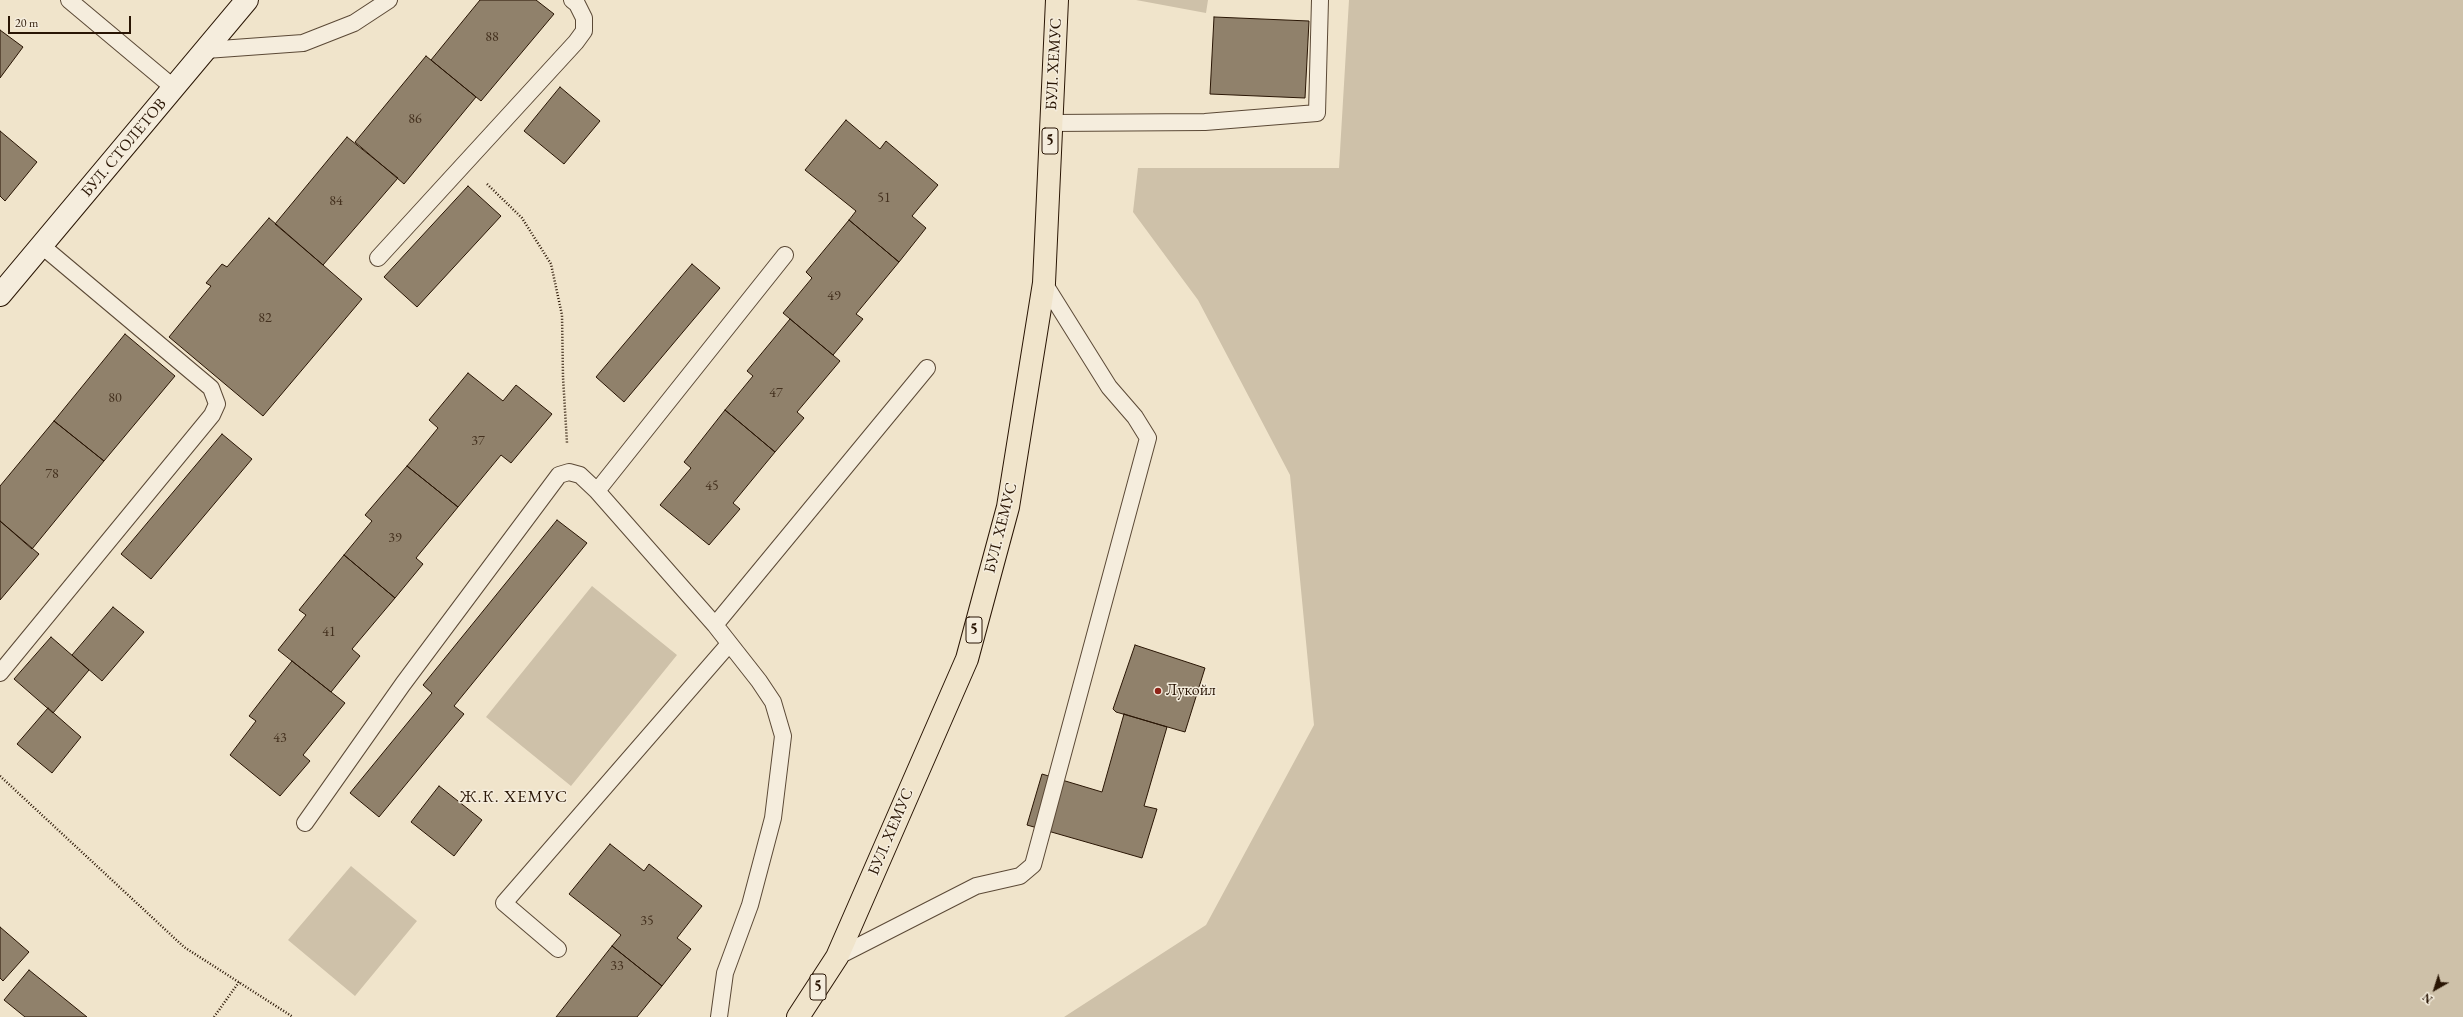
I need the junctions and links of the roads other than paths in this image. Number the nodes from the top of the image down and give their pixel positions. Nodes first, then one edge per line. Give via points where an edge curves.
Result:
1 (69, 0) edge
2 (247, 0) edge
3 (389, 0) edge
4 (572, 0) edge
5 (1057, 0) edge
6 (1320, 0) edge
7 (206, 50) junction
8 (174, 88) junction
9 (1051, 123) junction
10 (42, 246) junction
11 (785, 255) dead end
12 (378, 258) dead end
13 (1044, 283) junction
14 (0, 295) edge
15 (927, 368) dead end
16 (597, 491) junction
17 (715, 625) junction
18 (729, 644) junction
19 (0, 673) edge
20 (305, 823) dead end
21 (558, 949) dead end
22 (837, 957) junction
23 (718, 1017) edge
24 (798, 1017) edge

1 - 8 lane
2 - 7 main road, БУЛ. СТОЛЕТОВ
3 - 7 lane via 354,23 303,43
4 - 12 lane via 584,18 584,31
5 - 9 main road, БУЛ. ХЕМУС / 5
6 - 9 lane via 1317,113 1205,122
7 - 8 main road, БУЛ. СТОЛЕТОВ
8 - 10 main road, БУЛ. СТОЛЕТОВ
9 - 13 main road, БУЛ. ХЕМУС / 5
10 - 14 main road, БУЛ. СТОЛЕТОВ
10 - 19 lane via 211,388 217,404 212,415
11 - 16 lane
13 - 22 main road, БУЛ. ХЕМУС / 5 via 1008,507 966,659
13 - 22 lane via 1109,387 1135,417 1148,438 1032,865 1020,876 976,886
15 - 17 lane
16 - 17 lane
16 - 20 lane via 580,475 569,472 559,475
17 - 18 lane
18 - 21 lane via 504,902
18 - 23 lane via 773,702 782,736 773,818 750,905 725,973
22 - 24 main road, БУЛ. ХЕМУС / 5

